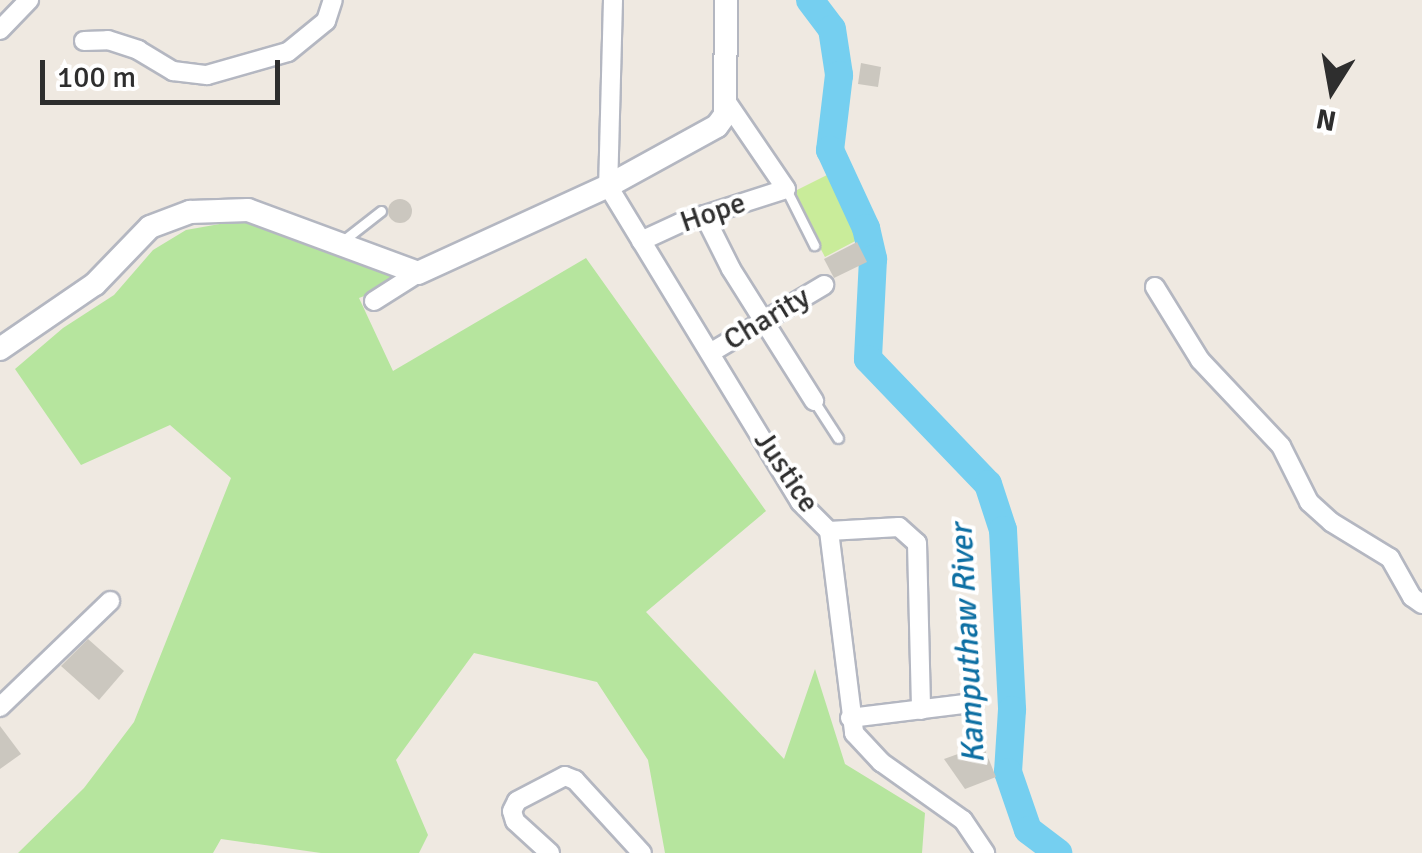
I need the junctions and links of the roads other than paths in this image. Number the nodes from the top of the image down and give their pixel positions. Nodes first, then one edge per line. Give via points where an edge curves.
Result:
1 (29, 0) edge
2 (333, 0) edge
3 (613, 0) edge
4 (726, 0) edge
5 (0, 30) edge
6 (84, 41) dead end
7 (728, 104) junction
8 (608, 186) junction
9 (786, 190) junction
10 (381, 211) dead end
11 (704, 215) junction
12 (641, 241) junction
13 (338, 244) junction
14 (814, 245) dead end
15 (418, 274) junction
16 (824, 285) dead end
17 (1155, 287) dead end
18 (374, 301) dead end
19 (765, 318) junction
20 (0, 349) edge
21 (710, 353) junction
22 (814, 402) joint
23 (838, 438) dead end
24 (830, 531) junction
25 (110, 601) dead end
26 (1422, 604) edge
27 (973, 703) dead end
28 (0, 707) edge
29 (921, 710) junction
30 (850, 718) junction
31 (550, 853) edge
32 (642, 853) edge
33 (985, 853) edge

1 - 5 street
2 - 6 street via 326,22 288,52 207,75 173,71 108,40
3 - 8 street
4 - 7 street
7 - 8 street via 717,126
7 - 9 street
8 - 12 street, Justice
8 - 15 street
9 - 11 street, Hope
9 - 14 lane
10 - 13 lane
11 - 12 street, Hope
11 - 19 street
12 - 21 street, Justice
13 - 15 street
13 - 20 street via 248,210 190,212 150,227 95,284
15 - 18 street
16 - 19 street, Charity
17 - 26 street via 1200,360 1281,446 1309,502 1390,558
19 - 21 street, Charity
19 - 22 street
21 - 24 street, Justice via 800,502
22 - 23 lane
24 - 29 street via 900,527 916,543
24 - 30 street, Justice
25 - 28 street
27 - 29 street
29 - 30 street
30 - 33 street, Justice via 861,744 962,820
31 - 32 street via 515,821 512,810 565,776

